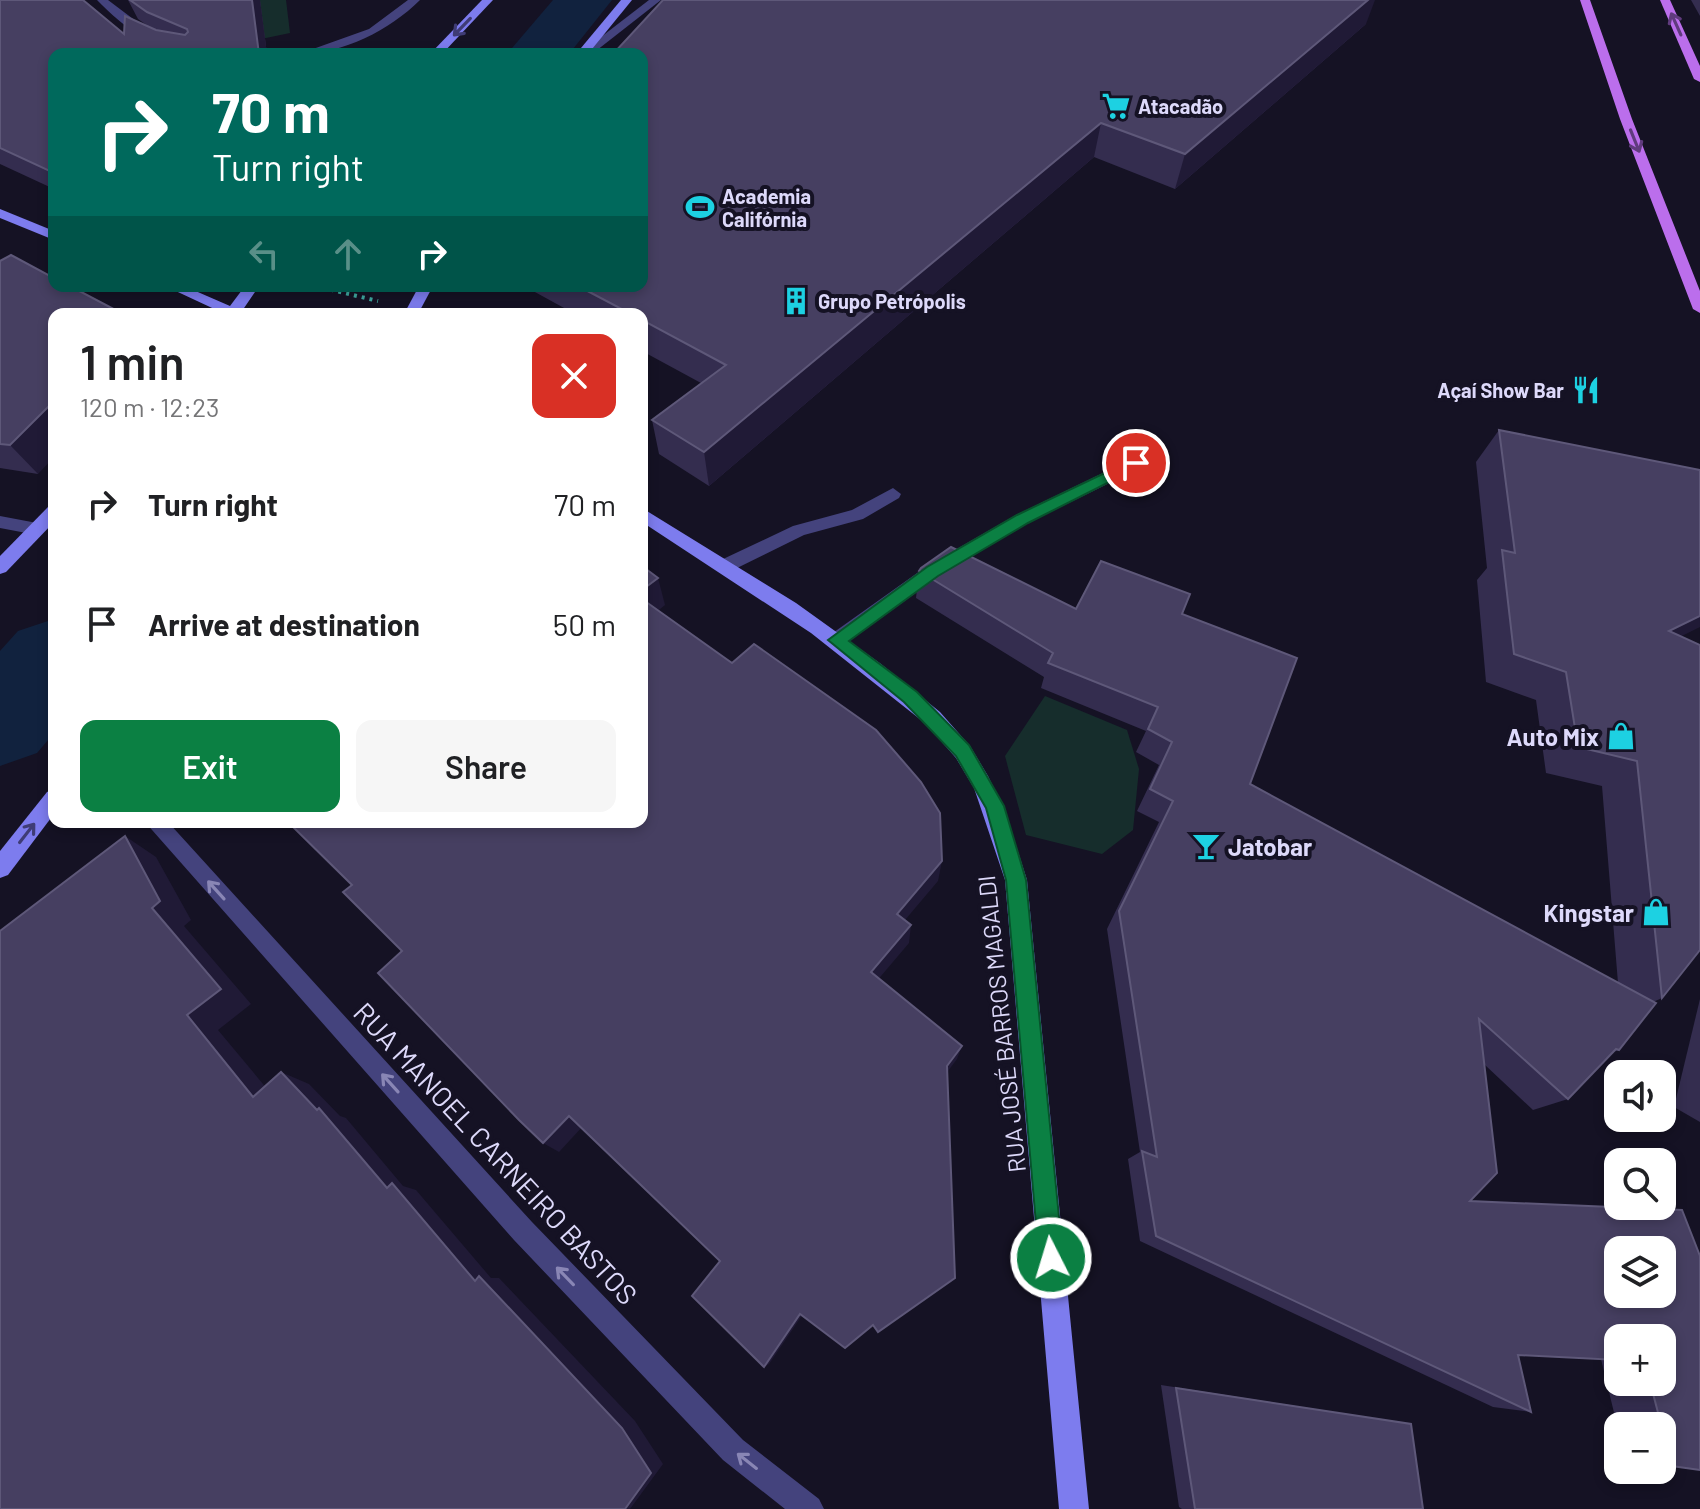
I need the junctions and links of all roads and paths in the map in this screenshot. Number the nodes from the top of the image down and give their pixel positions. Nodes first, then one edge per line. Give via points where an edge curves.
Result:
1 (102, 0) edge
2 (415, 0) edge
3 (488, 0) edge
4 (627, 0) edge
5 (656, 0) edge
6 (1585, 0) edge
7 (1665, 0) edge
8 (165, 48) edge
9 (323, 48) edge
10 (442, 48) edge
11 (589, 48) edge
12 (592, 48) edge
13 (1700, 79) edge
14 (0, 213) edge
15 (48, 233) edge
16 (186, 292) edge
17 (340, 292) edge
18 (374, 300) dead end
19 (223, 308) edge
20 (1700, 309) edge
21 (1136, 463) dead end
22 (893, 494) dead end
23 (48, 517) edge
24 (648, 518) edge
25 (0, 522) edge
26 (37, 529) junction
27 (727, 565) junction
28 (0, 567) edge
29 (837, 640) junction
30 (48, 806) edge
31 (160, 828) edge
32 (0, 868) edge
33 (809, 1509) edge
34 (1074, 1509) edge

1 - 8 street
2 - 9 street via 373,31
3 -> 10 main road
4 - 11 main road
5 - 12 street
6 -> 20 main road
13 -> 7 main road
14 - 15 main road
16 - 19 main road
17 - 18 path
21 - 29 street via 1022,519 933,571
22 - 27 street via 857,515 799,530
23 - 26 main road
24 - 27 main road, RUA JOSÉ BARROS MAGALDI
25 - 26 street
26 - 28 main road
27 - 29 main road, RUA JOSÉ BARROS MAGALDI
29 - 34 main road, RUA JOSÉ BARROS MAGALDI via 910,697 962,750 995,806 1016,880
32 -> 30 main road
33 -> 31 street, RUA MANOEL CARNEIRO BASTOS via 733,1450 523,1231

